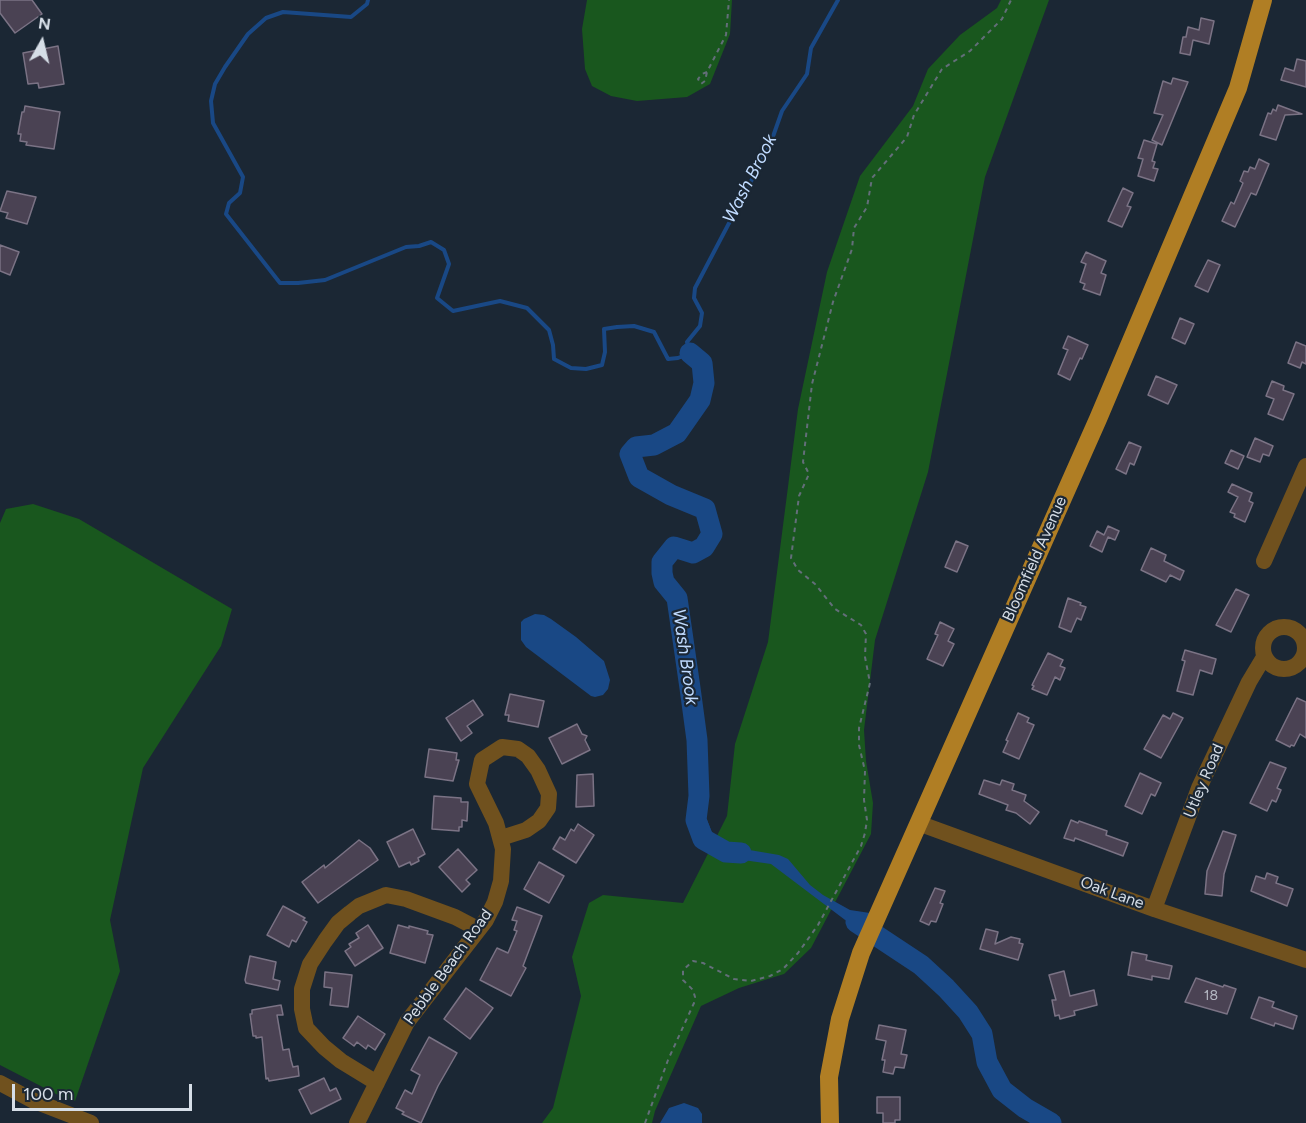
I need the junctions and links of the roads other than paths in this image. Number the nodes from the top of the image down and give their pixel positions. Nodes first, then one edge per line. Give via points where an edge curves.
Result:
1 (1263, 0) edge
2 (1306, 466) edge
3 (1264, 561) dead end
4 (1264, 657) dead end
5 (918, 823) junction
6 (501, 838) junction
7 (1154, 909) junction
8 (478, 929) junction
9 (1306, 960) edge
10 (0, 1083) edge
11 (377, 1083) junction
12 (91, 1123) edge
13 (357, 1123) edge
14 (830, 1123) edge

1 - 5 main road, Bloomfield Avenue via 1238,88 1098,419
2 - 3 street
4 - 7 street, Utley Road via 1199,788
5 - 7 street, Oak Lane
5 - 14 main road, Bloomfield Avenue via 861,953 840,1019 829,1077
6 - 6 street, Pebble Beach Road via 539,821 548,808 549,794 528,756 518,749 502,747 483,760 477,784
6 - 8 street, Pebble Beach Road via 501,881 495,902
7 - 9 street, Oak Lane
8 - 11 street, Pebble Beach Road via 407,1022
8 - 11 street via 439,911 386,895 359,906 338,923 325,941 310,964 302,989 306,1028 341,1061
10 - 12 street
11 - 13 street, Pebble Beach Road

